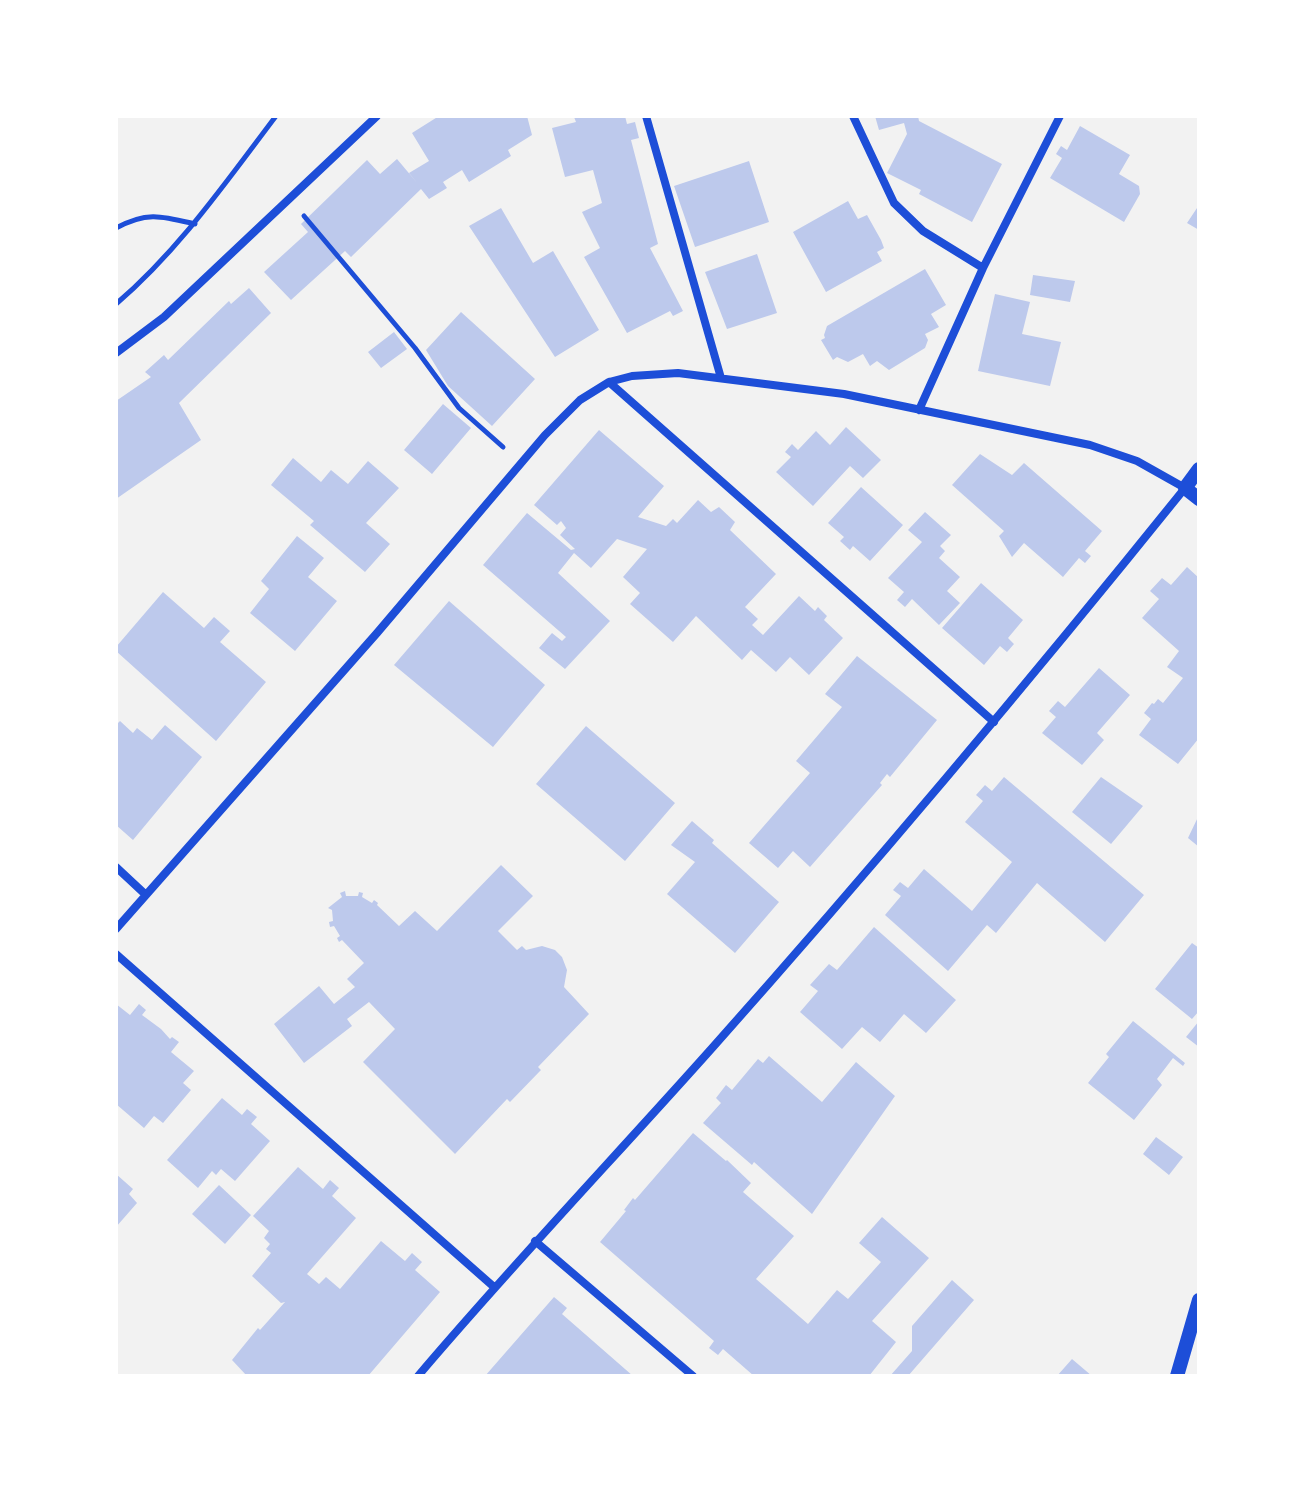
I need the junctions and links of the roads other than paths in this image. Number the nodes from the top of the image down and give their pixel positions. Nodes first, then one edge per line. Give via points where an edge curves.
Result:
1 (377, 116) edge
2 (646, 116) edge
3 (853, 116) edge
4 (1060, 116) edge
5 (983, 268) junction
6 (116, 353) edge
7 (721, 378) junction
8 (609, 382) junction
9 (919, 410) junction
10 (1199, 469) edge
11 (1185, 488) junction
12 (1199, 499) edge
13 (994, 722) junction
14 (116, 867) edge
15 (146, 895) junction
16 (116, 929) edge
17 (116, 954) edge
18 (535, 1241) junction
19 (494, 1287) junction
20 (1199, 1300) edge
21 (418, 1376) edge
22 (693, 1376) edge
23 (1177, 1376) edge

1 - 6 street via 164,317
2 - 7 street
3 - 5 street via 894,203 923,231
4 - 5 street
5 - 9 street
7 - 8 street via 655,374
7 - 9 street
8 - 13 street
8 - 15 street via 567,411
9 - 11 street via 1090,445 1137,461
10 - 11 street
11 - 12 street
11 - 13 street
13 - 18 street via 720,1039
14 - 15 street
15 - 16 street
17 - 19 street
18 - 19 street
18 - 22 street
19 - 21 street
20 - 23 street

